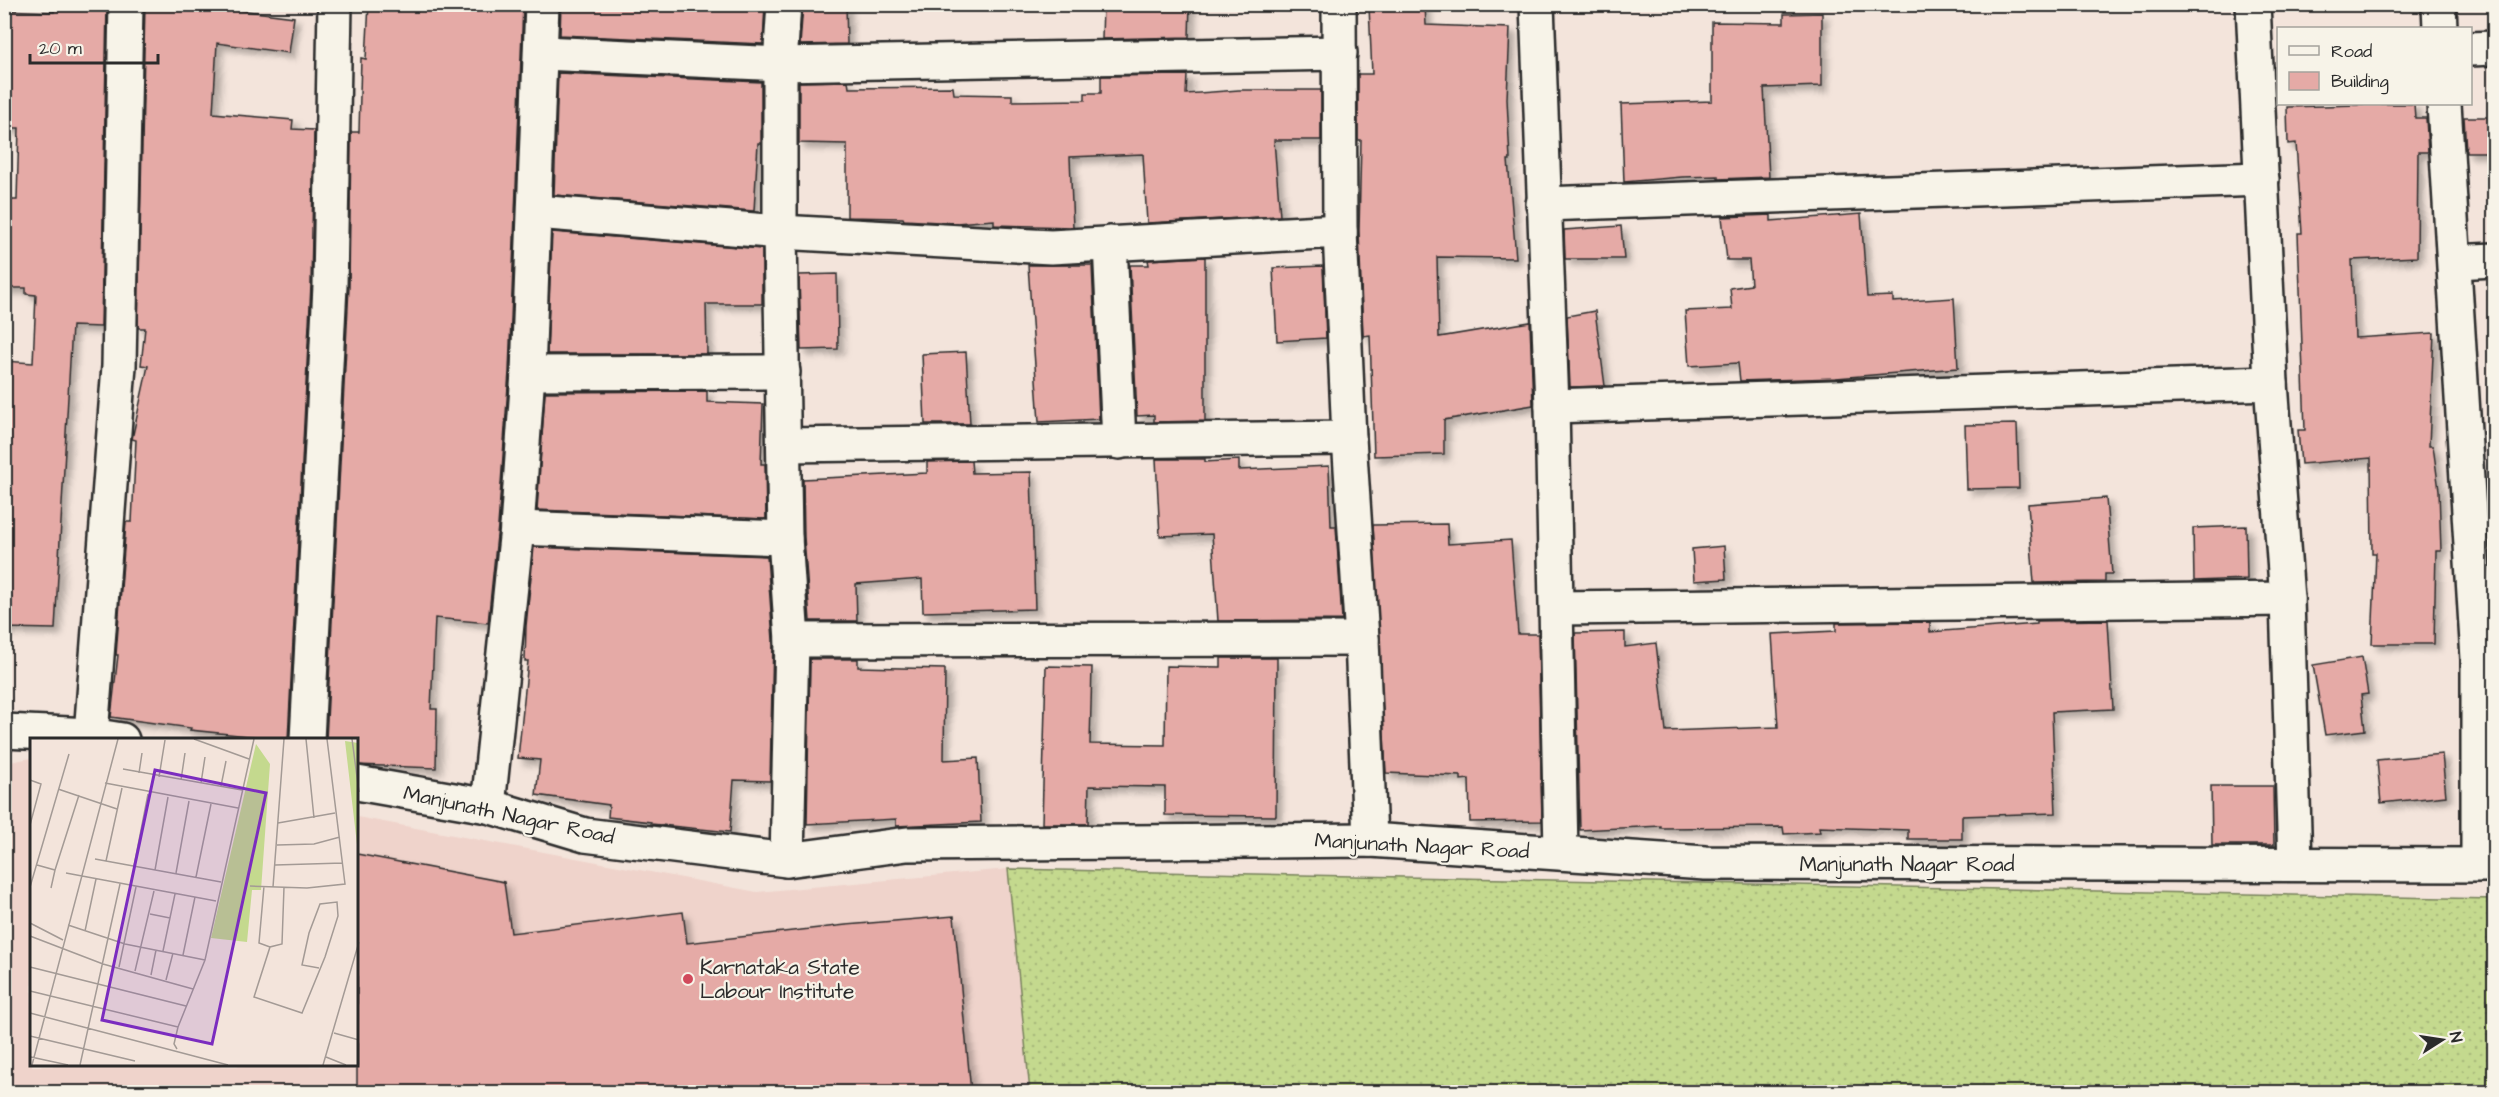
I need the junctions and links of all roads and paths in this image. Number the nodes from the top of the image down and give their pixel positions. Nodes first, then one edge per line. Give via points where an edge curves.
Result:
1 (126, 4) edge
2 (335, 4) edge
3 (542, 4) edge
4 (784, 4) edge
5 (1339, 4) edge
6 (1538, 4) edge
7 (2253, 4) edge
8 (2439, 4) edge
9 (2440, 27) edge
10 (2494, 48) edge
11 (2472, 50) edge
12 (542, 53) junction
13 (1340, 53) junction
14 (780, 64) junction
15 (2444, 105) edge
16 (2262, 179) junction
17 (1543, 204) junction
18 (536, 212) junction
19 (1340, 231) junction
20 (780, 232) junction
21 (1110, 243) junction
22 (2494, 260) edge
23 (2455, 262) junction
24 (783, 372) junction
25 (528, 373) junction
26 (2271, 383) junction
27 (1552, 406) junction
28 (1349, 438) junction
29 (1119, 442) junction
30 (784, 445) junction
31 (2481, 462) edge
32 (517, 528) junction
33 (785, 538) junction
34 (2287, 598) junction
35 (1557, 608) junction
36 (1362, 639) junction
37 (792, 640) junction
38 (2486, 659) edge
39 (4, 731) edge
40 (107, 737) edge
41 (307, 738) edge
42 (358, 783) edge
43 (488, 806) junction
44 (1370, 840) junction
45 (1561, 853) junction
46 (787, 860) junction
47 (2295, 864) junction
48 (2486, 865) edge

1 - 40 street
2 - 41 street via 330,286
3 - 12 street
4 - 14 street
5 - 13 street
6 - 17 street
7 - 16 street
8 - 9 street
10 - 11 street
12 - 14 street
12 - 18 street
13 - 14 street
13 - 19 street
14 - 20 street
15 - 23 street
16 - 17 street
16 - 26 street
17 - 27 street
18 - 20 street
18 - 25 street
19 - 21 street
19 - 28 street
20 - 21 street via 1051,247
20 - 24 street
21 - 29 street
22 - 23 street
23 - 31 street
24 - 25 street
24 - 30 street
25 - 32 street
26 - 27 street
26 - 34 street
27 - 35 street
28 - 29 street
28 - 36 street
29 - 30 street
30 - 33 street
31 - 38 street
32 - 33 street
32 - 43 street
33 - 37 street
34 - 35 street
34 - 47 street
35 - 45 street
36 - 37 street
36 - 44 street
37 - 46 street
38 - 48 street
39 - 40 street
42 - 43 street, Manjunath Nagar Road
43 - 46 street, Manjunath Nagar Road via 585,835
44 - 45 street, Manjunath Nagar Road
44 - 46 street, Manjunath Nagar Road via 907,844
45 - 47 street, Manjunath Nagar Road via 1705,864
47 - 48 street, Manjunath Nagar Road

